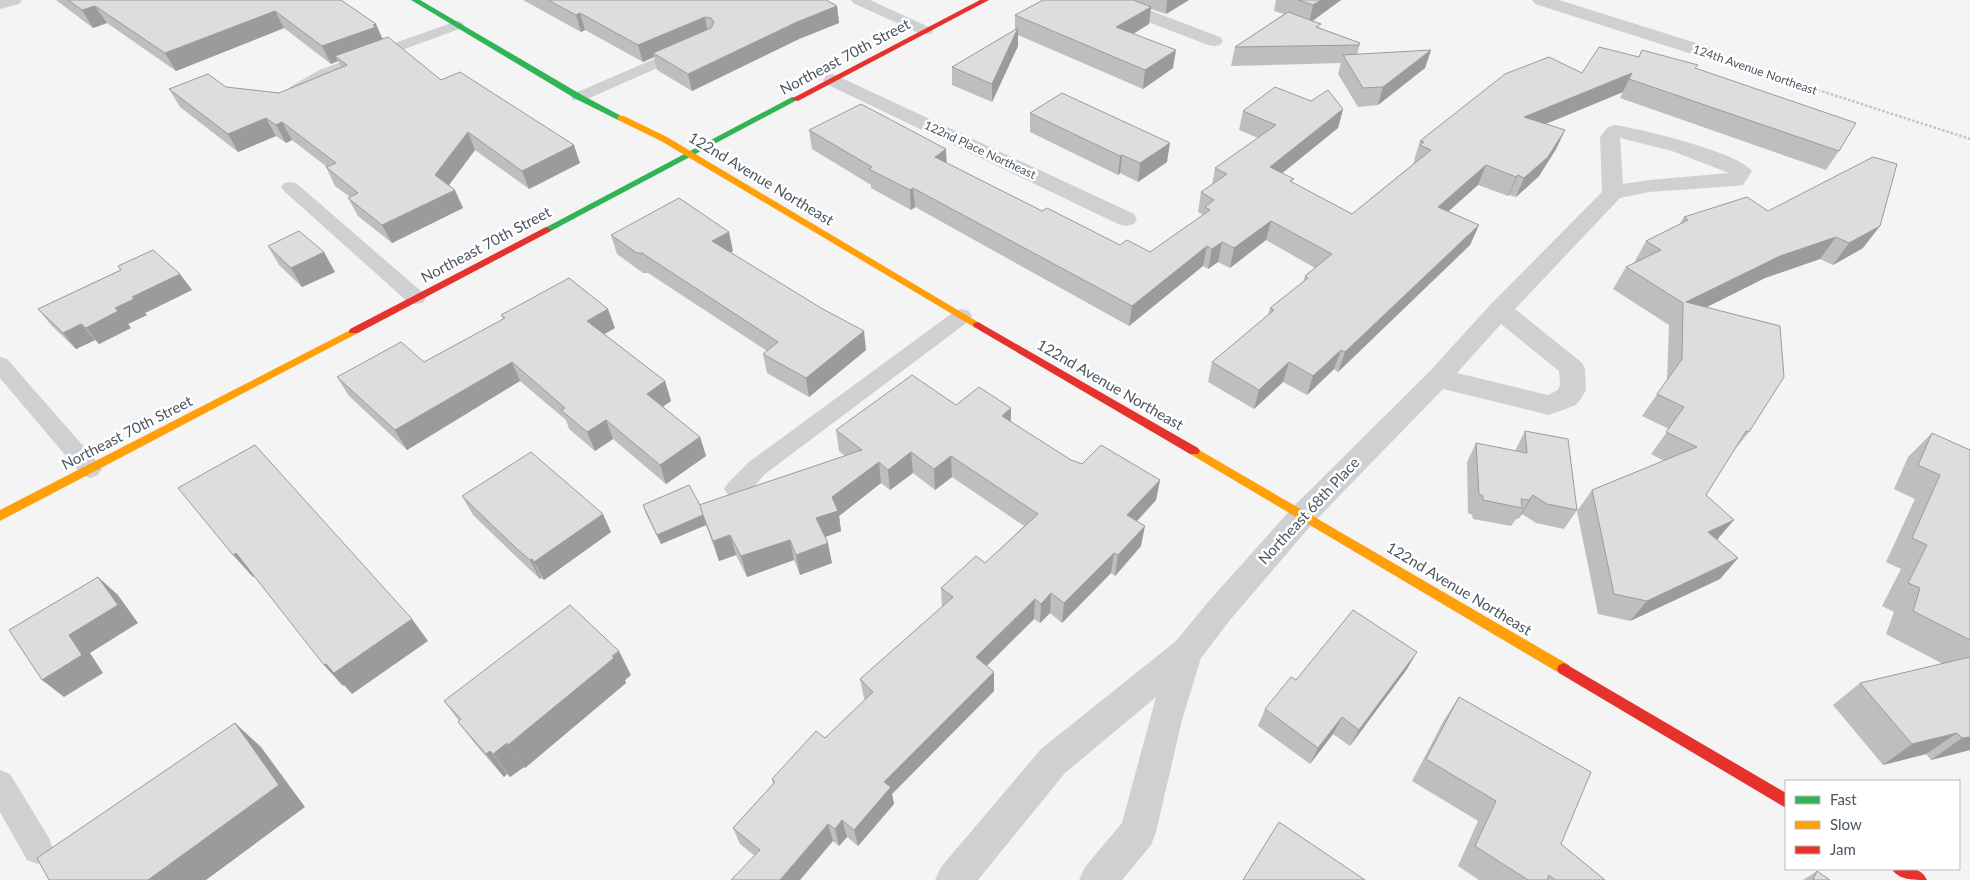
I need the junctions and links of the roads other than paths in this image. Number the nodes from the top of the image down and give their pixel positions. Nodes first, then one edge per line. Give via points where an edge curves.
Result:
1 (13, 0) edge
2 (415, 0) edge
3 (858, 0) edge
4 (986, 0) edge
5 (1107, 0) edge
6 (1541, 0) edge
7 (0, 4) edge
8 (457, 25) junction
9 (926, 31) junction
10 (1214, 40) dead end
11 (700, 44) edge
12 (1702, 51) road end
13 (833, 80) junction
14 (296, 90) edge
15 (579, 97) junction
16 (689, 154) junction
17 (290, 187) dead end
18 (1612, 193) junction
19 (1126, 219) dead end
20 (416, 298) junction
21 (1500, 310) junction
22 (962, 316) junction
23 (0, 364) edge
24 (1438, 378) junction
25 (90, 469) junction
26 (736, 489) dead end
27 (1304, 514) junction
28 (0, 516) edge
29 (1187, 651) junction
30 (0, 784) edge
31 (1785, 800) edge
32 (38, 849) dead end
33 (1902, 870) edge
34 (954, 880) edge
35 (1098, 880) edge
36 (1918, 880) edge

1 - 7 street
2 - 8 street, 122nd Avenue Northeast
3 - 9 lane
4 - 9 street, Northeast 70th Street
5 - 10 street
6 - 12 street, 124th Avenue Northeast
8 - 14 lane via 325,73
8 - 15 street, 122nd Avenue Northeast
9 - 13 street, Northeast 70th Street
11 - 15 lane
13 - 16 street, Northeast 70th Street
13 - 19 street, 122nd Place Northeast
15 - 16 street, 122nd Avenue Northeast
16 - 20 street, Northeast 70th Street
16 - 22 street, 122nd Avenue Northeast
17 - 20 lane
18 - 18 street via 1610,136 1615,131 1638,134 1741,171 1735,180 1649,186
18 - 21 street, Northeast 68th Place
20 - 25 street, Northeast 70th Street
21 - 24 street, Northeast 68th Place
21 - 24 street via 1572,368 1573,390 1567,398 1549,405
22 - 26 lane via 757,468
22 - 27 street, 122nd Avenue Northeast
23 - 25 lane
24 - 27 street, Northeast 68th Place
25 - 28 street, Northeast 70th Street
27 - 29 street, Northeast 68th Place
27 - 31 street, 122nd Avenue Northeast
29 - 34 street, Northeast 68th Place via 1053,761
29 - 35 street, Northeast 68th Place via 1165,720 1138,832
30 - 32 lane
33 - 36 street

